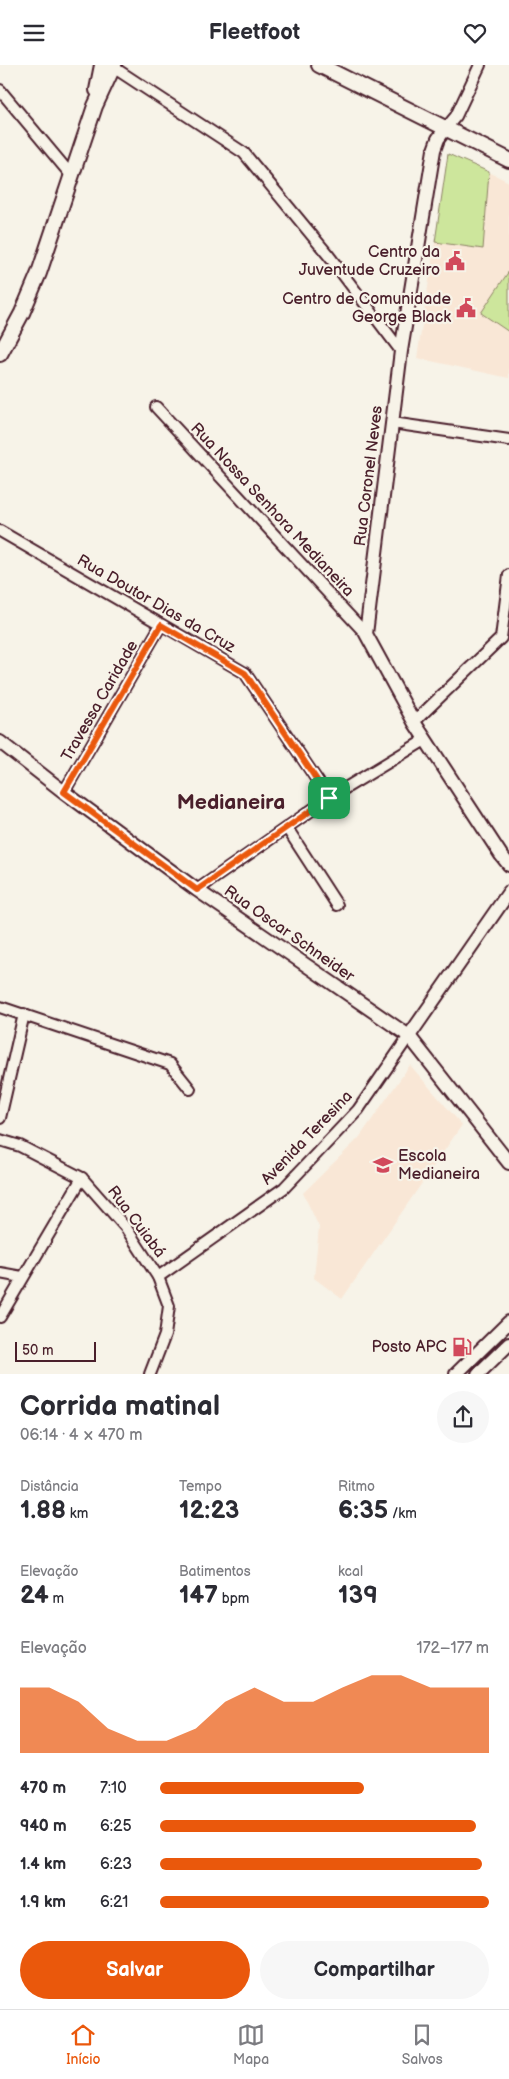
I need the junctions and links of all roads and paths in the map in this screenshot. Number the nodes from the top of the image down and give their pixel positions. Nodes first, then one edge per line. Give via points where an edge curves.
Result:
1 (319, 65) edge
2 (480, 65) edge
3 (110, 66) edge
4 (1, 95) edge
5 (446, 128) junction
6 (509, 160) edge
7 (71, 175) junction
8 (401, 351) junction
9 (0, 354) edge
10 (156, 407) dead end
11 (392, 423) junction
12 (509, 439) edge
13 (0, 531) edge
14 (509, 575) edge
15 (161, 625) junction
16 (366, 634) junction
17 (505, 642) edge
18 (414, 722) junction
19 (426, 740) junction
20 (0, 742) edge
21 (64, 792) junction
22 (329, 798) junction
23 (287, 828) junction
24 (509, 865) edge
25 (197, 890) junction
26 (509, 892) edge
27 (337, 905) dead end
28 (0, 1007) edge
29 (24, 1014) junction
30 (409, 1036) junction
31 (190, 1089) dead end
32 (0, 1118) edge
33 (0, 1140) edge
34 (509, 1163) edge
35 (82, 1178) junction
36 (0, 1273) edge
37 (22, 1277) junction
38 (158, 1277) junction
39 (0, 1317) edge
40 (509, 1322) edge
41 (509, 1344) edge
42 (150, 1374) edge
43 (456, 1374) edge
44 (478, 1374) edge

1 - 5 main road
2 - 5 street, Rua Coronel Neves via 456,116
3 - 7 main road
3 - 8 street via 244,153 329,255
4 - 7 street
5 - 6 main road
5 - 8 street, Rua Coronel Neves via 434,150
7 - 9 main road via 39,273
8 - 11 street, Rua Coronel Neves
10 - 16 street, Rua Nossa Senhora Medianeira
11 - 12 street
11 - 16 street, Rua Coronel Neves
13 - 15 street, Rua Doutor Dias da Cruz
14 - 17 street
15 - 21 street, Travessa Caridade
15 - 22 street, Rua Doutor Dias da Cruz via 245,673
16 - 18 street
17 - 18 street
18 - 19 street
19 - 22 street
19 - 24 street
20 - 21 street, Rua Oscar Schneider
21 - 25 street, Rua Oscar Schneider
22 - 23 street
23 - 25 street
23 - 27 street
25 - 30 street, Rua Oscar Schneider
26 - 30 street
28 - 29 street
29 - 31 street via 170,1064
29 - 32 street
30 - 34 street, Rua Oscar Schneider
30 - 38 street, Avenida Teresina via 358,1110 284,1189
33 - 35 street, Rua Cuiabá via 20,1146
35 - 37 street
35 - 38 street, Rua Cuiabá via 126,1228
36 - 37 street
37 - 39 street
38 - 42 street, Rua Cuiabá via 169,1306 165,1335
40 - 43 street
41 - 44 street

